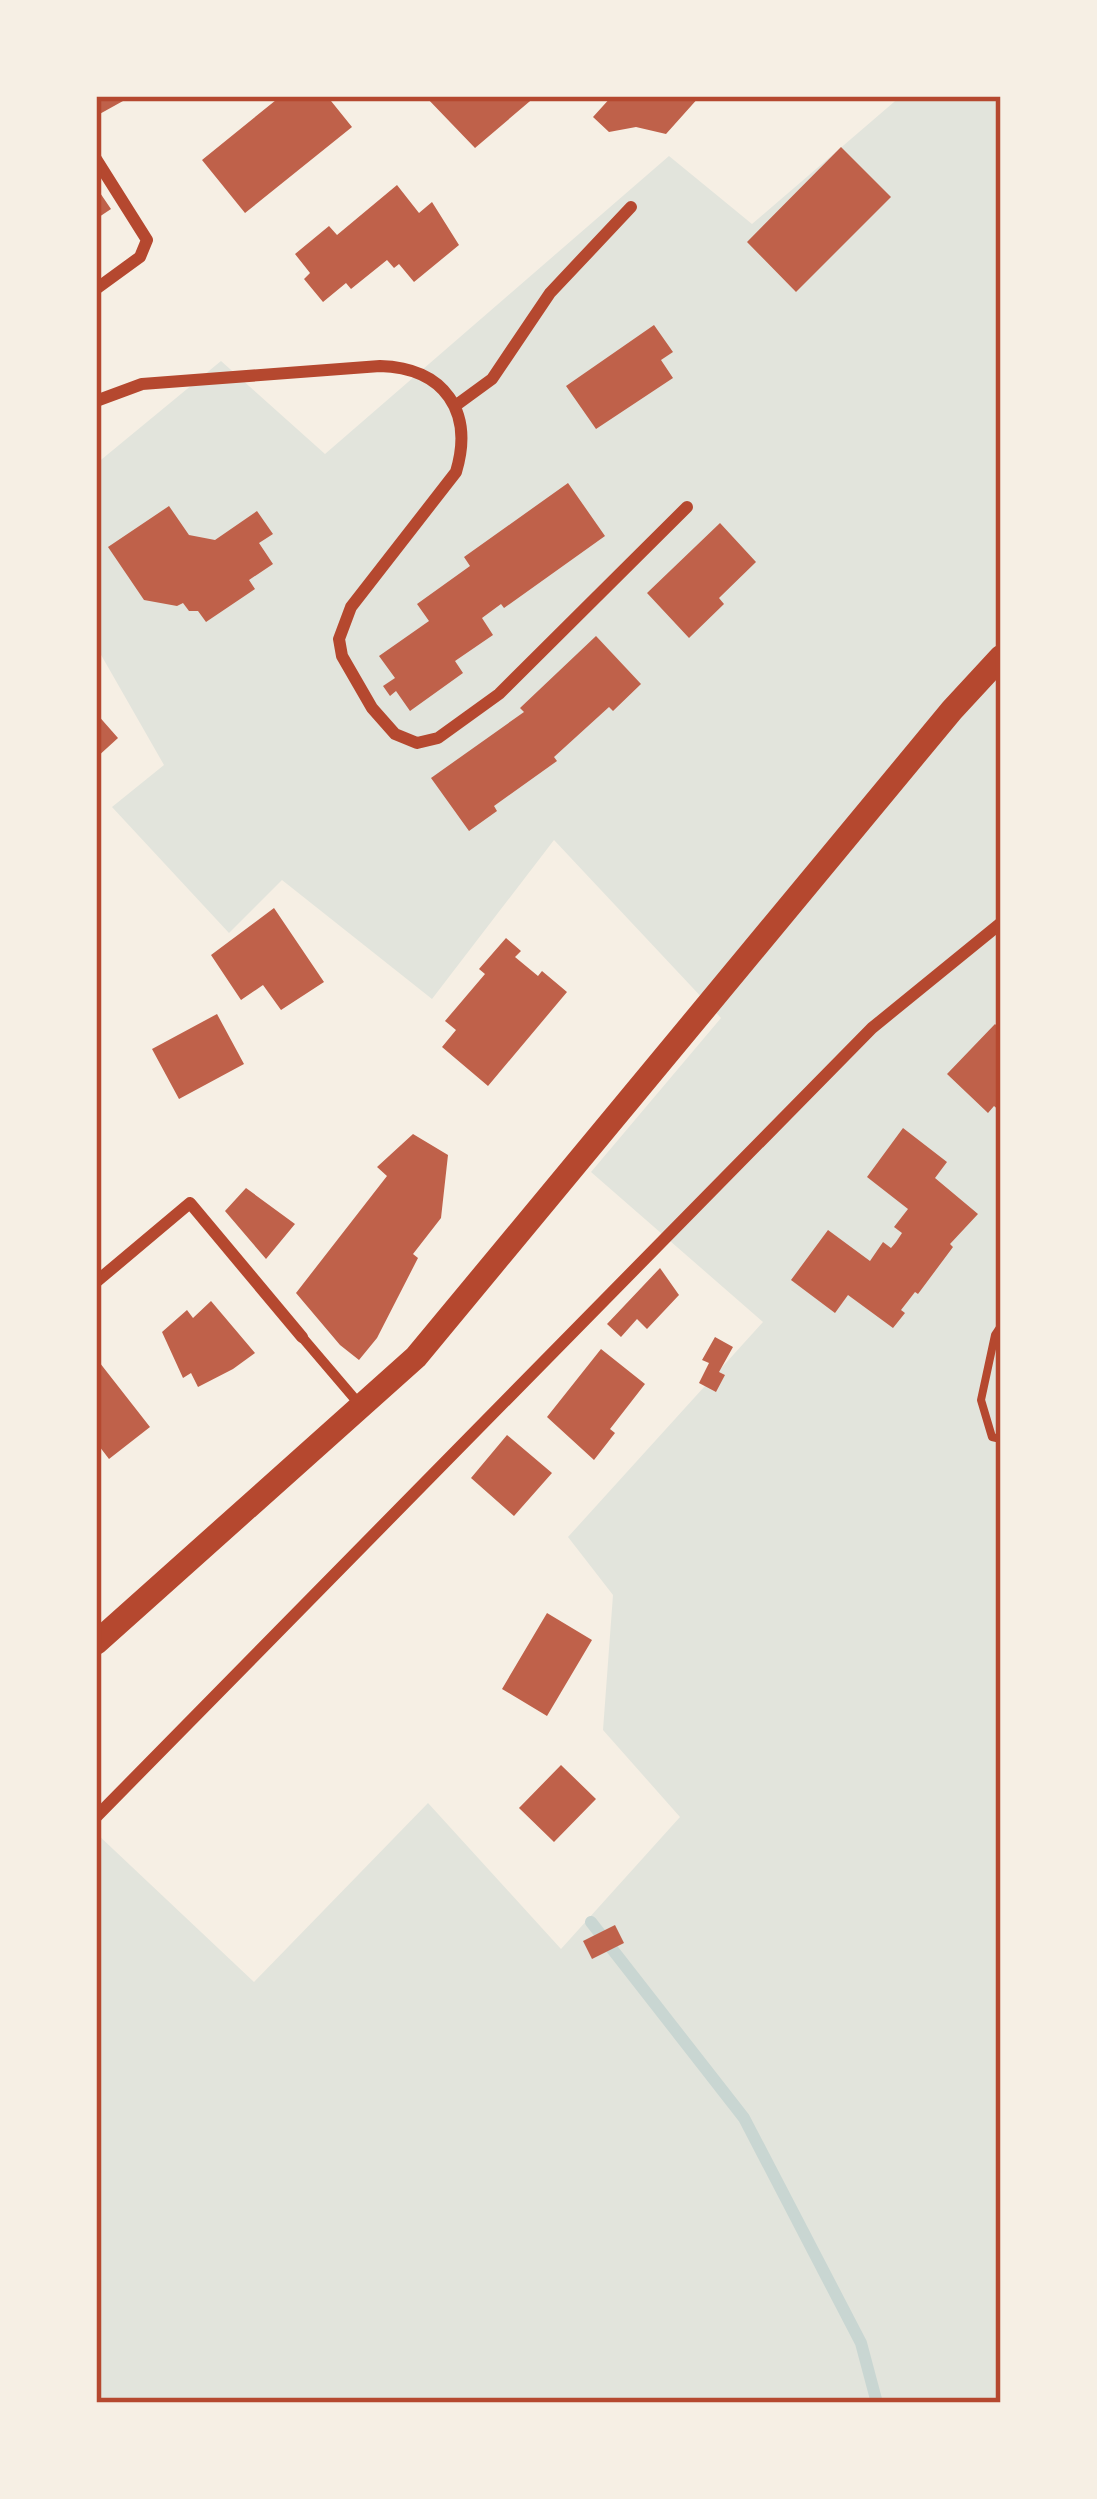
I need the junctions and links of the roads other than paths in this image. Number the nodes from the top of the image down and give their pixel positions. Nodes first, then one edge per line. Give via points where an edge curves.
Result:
1 (96, 159) edge
2 (631, 207) dead end
3 (96, 290) edge
4 (96, 401) edge
5 (455, 406) junction
6 (687, 507) dead end
7 (1001, 657) edge
8 (1001, 923) edge
9 (96, 1282) edge
10 (302, 1336) joint
11 (360, 1405) junction
12 (96, 1643) edge
13 (96, 1817) edge

1 - 3 street via 148,240 140,257
2 - 5 street via 550,293 492,379
4 - 5 street via 142,384 380,366 416,370
5 - 6 street via 463,448 456,472 351,607 339,639 372,708 407,740 438,738 500,694
7 - 11 main road via 416,1358
8 - 13 street via 872,1028
9 - 10 street via 190,1203
10 - 11 street
11 - 12 main road

